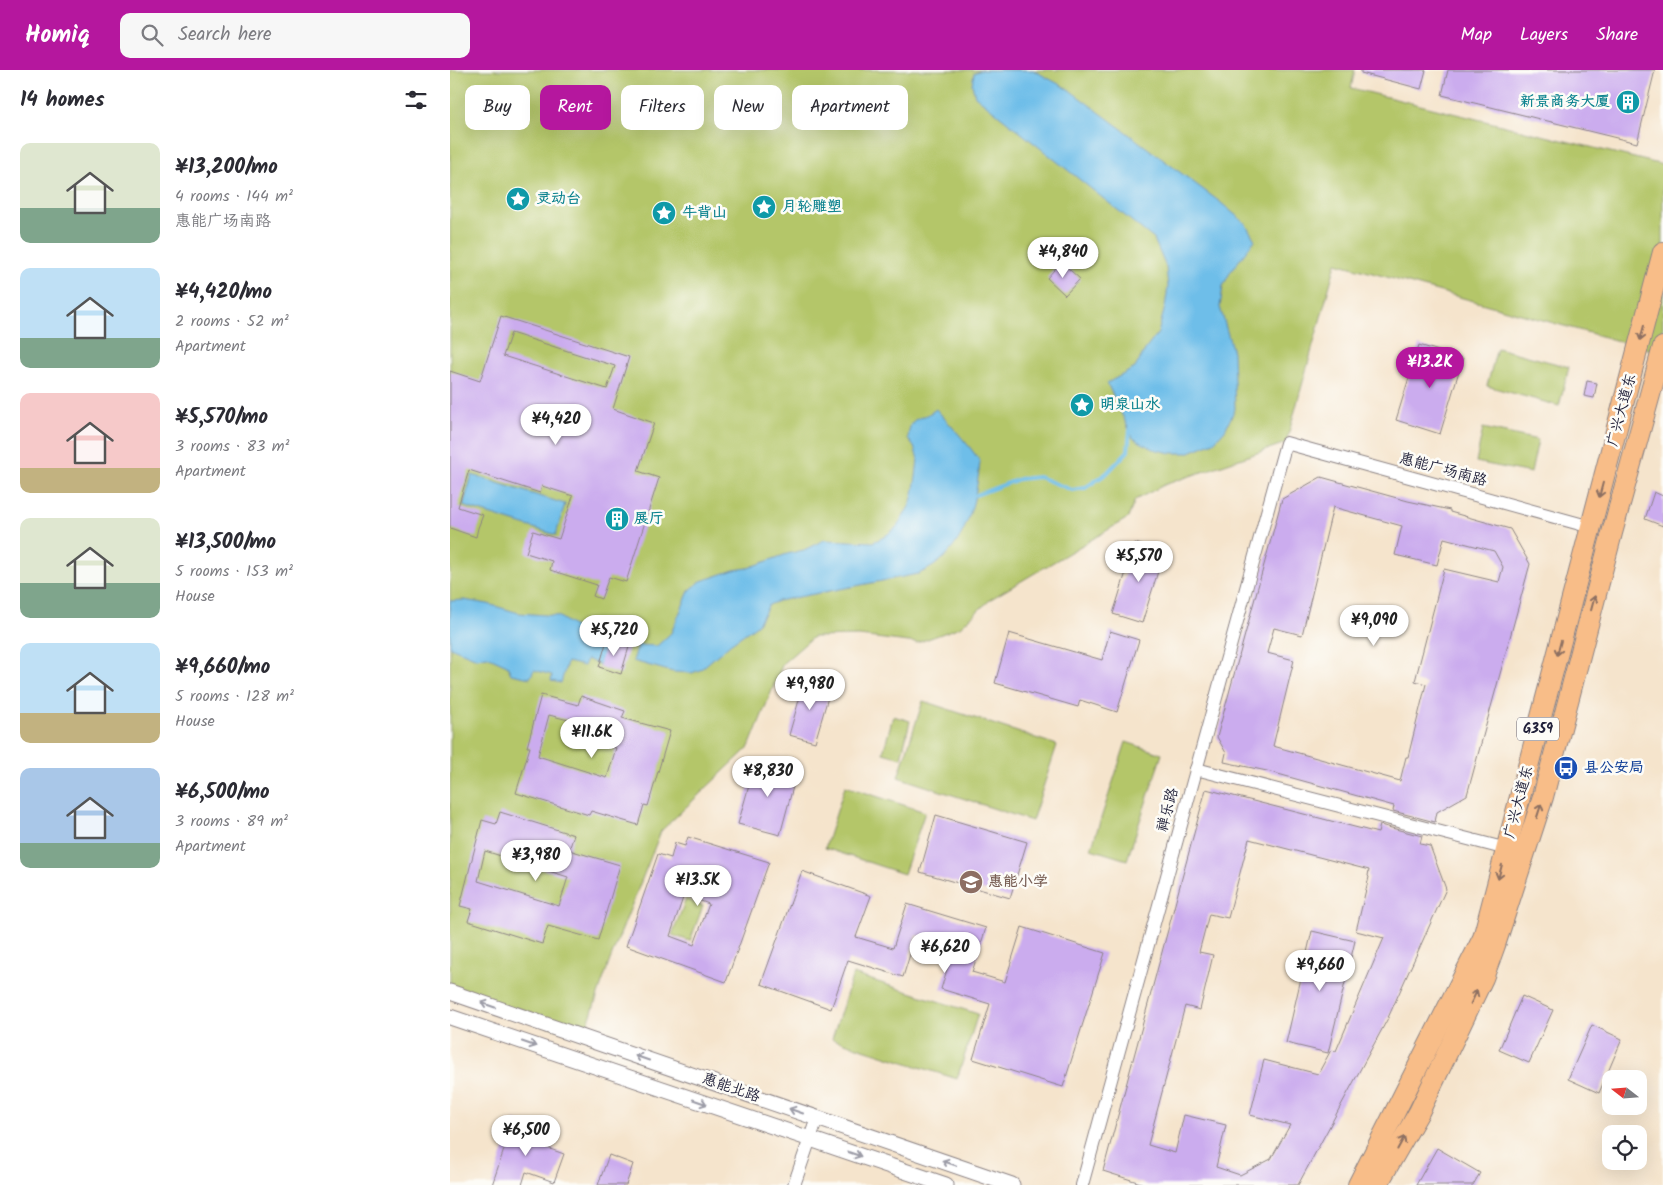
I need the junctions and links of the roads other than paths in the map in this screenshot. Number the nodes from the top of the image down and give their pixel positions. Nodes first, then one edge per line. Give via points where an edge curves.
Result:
1 (1663, 252) edge
2 (1663, 347) edge
3 (1286, 443) joint
4 (1591, 527) junction
5 (1196, 769) junction
6 (1507, 849) junction
7 (450, 992) edge
8 (450, 1017) edge
9 (817, 1118) junction
10 (810, 1139) junction
11 (794, 1185) edge
12 (946, 1185) edge
13 (1012, 1185) edge
14 (1082, 1185) edge
15 (1358, 1185) edge
16 (1377, 1185) edge

1 -> 4 highway, 广兴大道东 / G359
16 -> 2 highway, 广兴大道东 / G359 via 1419,1112 1483,978 1495,945 1543,797
3 - 4 street, 惠能广场南路
3 - 5 street, 禅乐路
4 -> 6 highway, 广兴大道东 / G359
5 - 6 street
5 - 14 street, 禅乐路
6 -> 15 highway, 广兴大道东 / G359 via 1483,938
9 -> 7 street, 惠能北路
8 -> 10 street, 惠能北路
9 - 10 street
13 -> 9 street, 惠能北路
10 - 11 street
10 -> 12 street, 惠能北路

